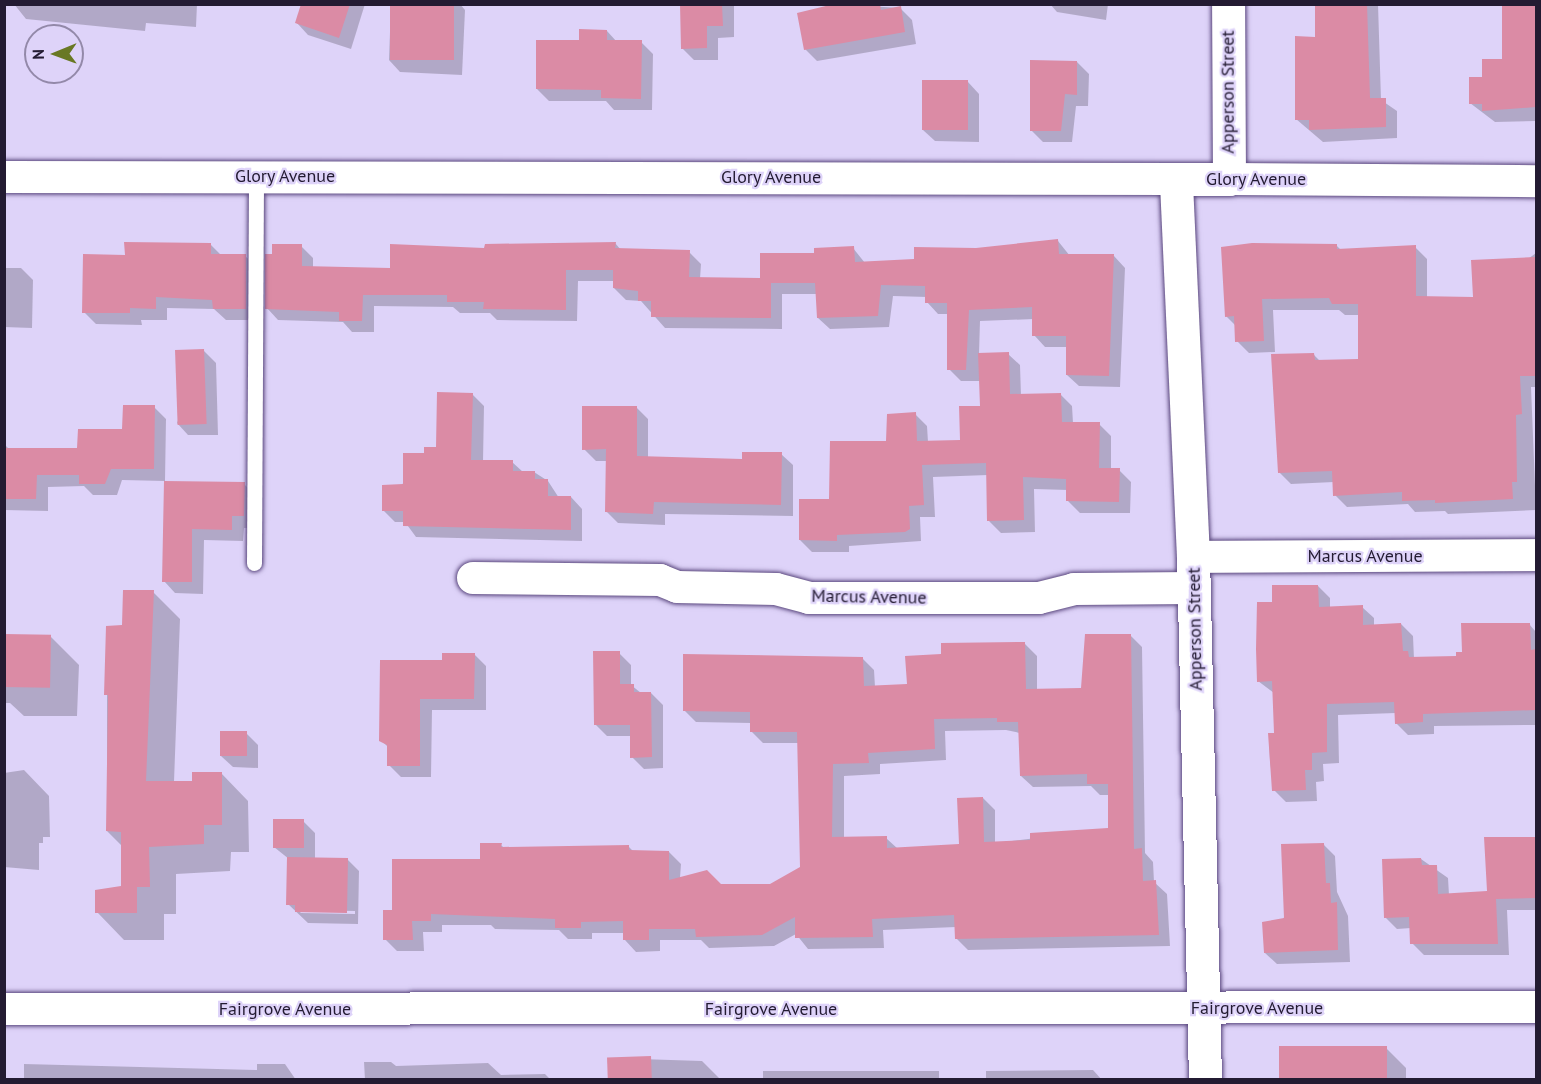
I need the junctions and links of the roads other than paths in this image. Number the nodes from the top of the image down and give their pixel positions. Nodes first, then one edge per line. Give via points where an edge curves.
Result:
1 (1228, 4) edge
2 (256, 176) junction
3 (4, 177) edge
4 (1176, 179) junction
5 (1229, 179) junction
6 (1536, 181) edge
7 (1536, 555) edge
8 (254, 563) dead end
9 (1194, 572) junction
10 (473, 578) dead end
11 (1536, 1008) edge
12 (4, 1009) edge
13 (1205, 1009) junction
14 (1205, 1080) edge

1 - 5 street, Apperson Street
2 - 3 street, Glory Avenue
2 - 4 street, Glory Avenue
2 - 8 lane
4 - 5 street, Glory Avenue
4 - 9 street, Apperson Street
5 - 6 street, Glory Avenue
7 - 9 street, Marcus Avenue
9 - 10 street, Marcus Avenue via 1074,589 1039,598 808,598 776,590 677,587 660,580
9 - 13 street, Apperson Street
11 - 13 street, Fairgrove Avenue
12 - 13 street, Fairgrove Avenue
13 - 14 street, Apperson Street

